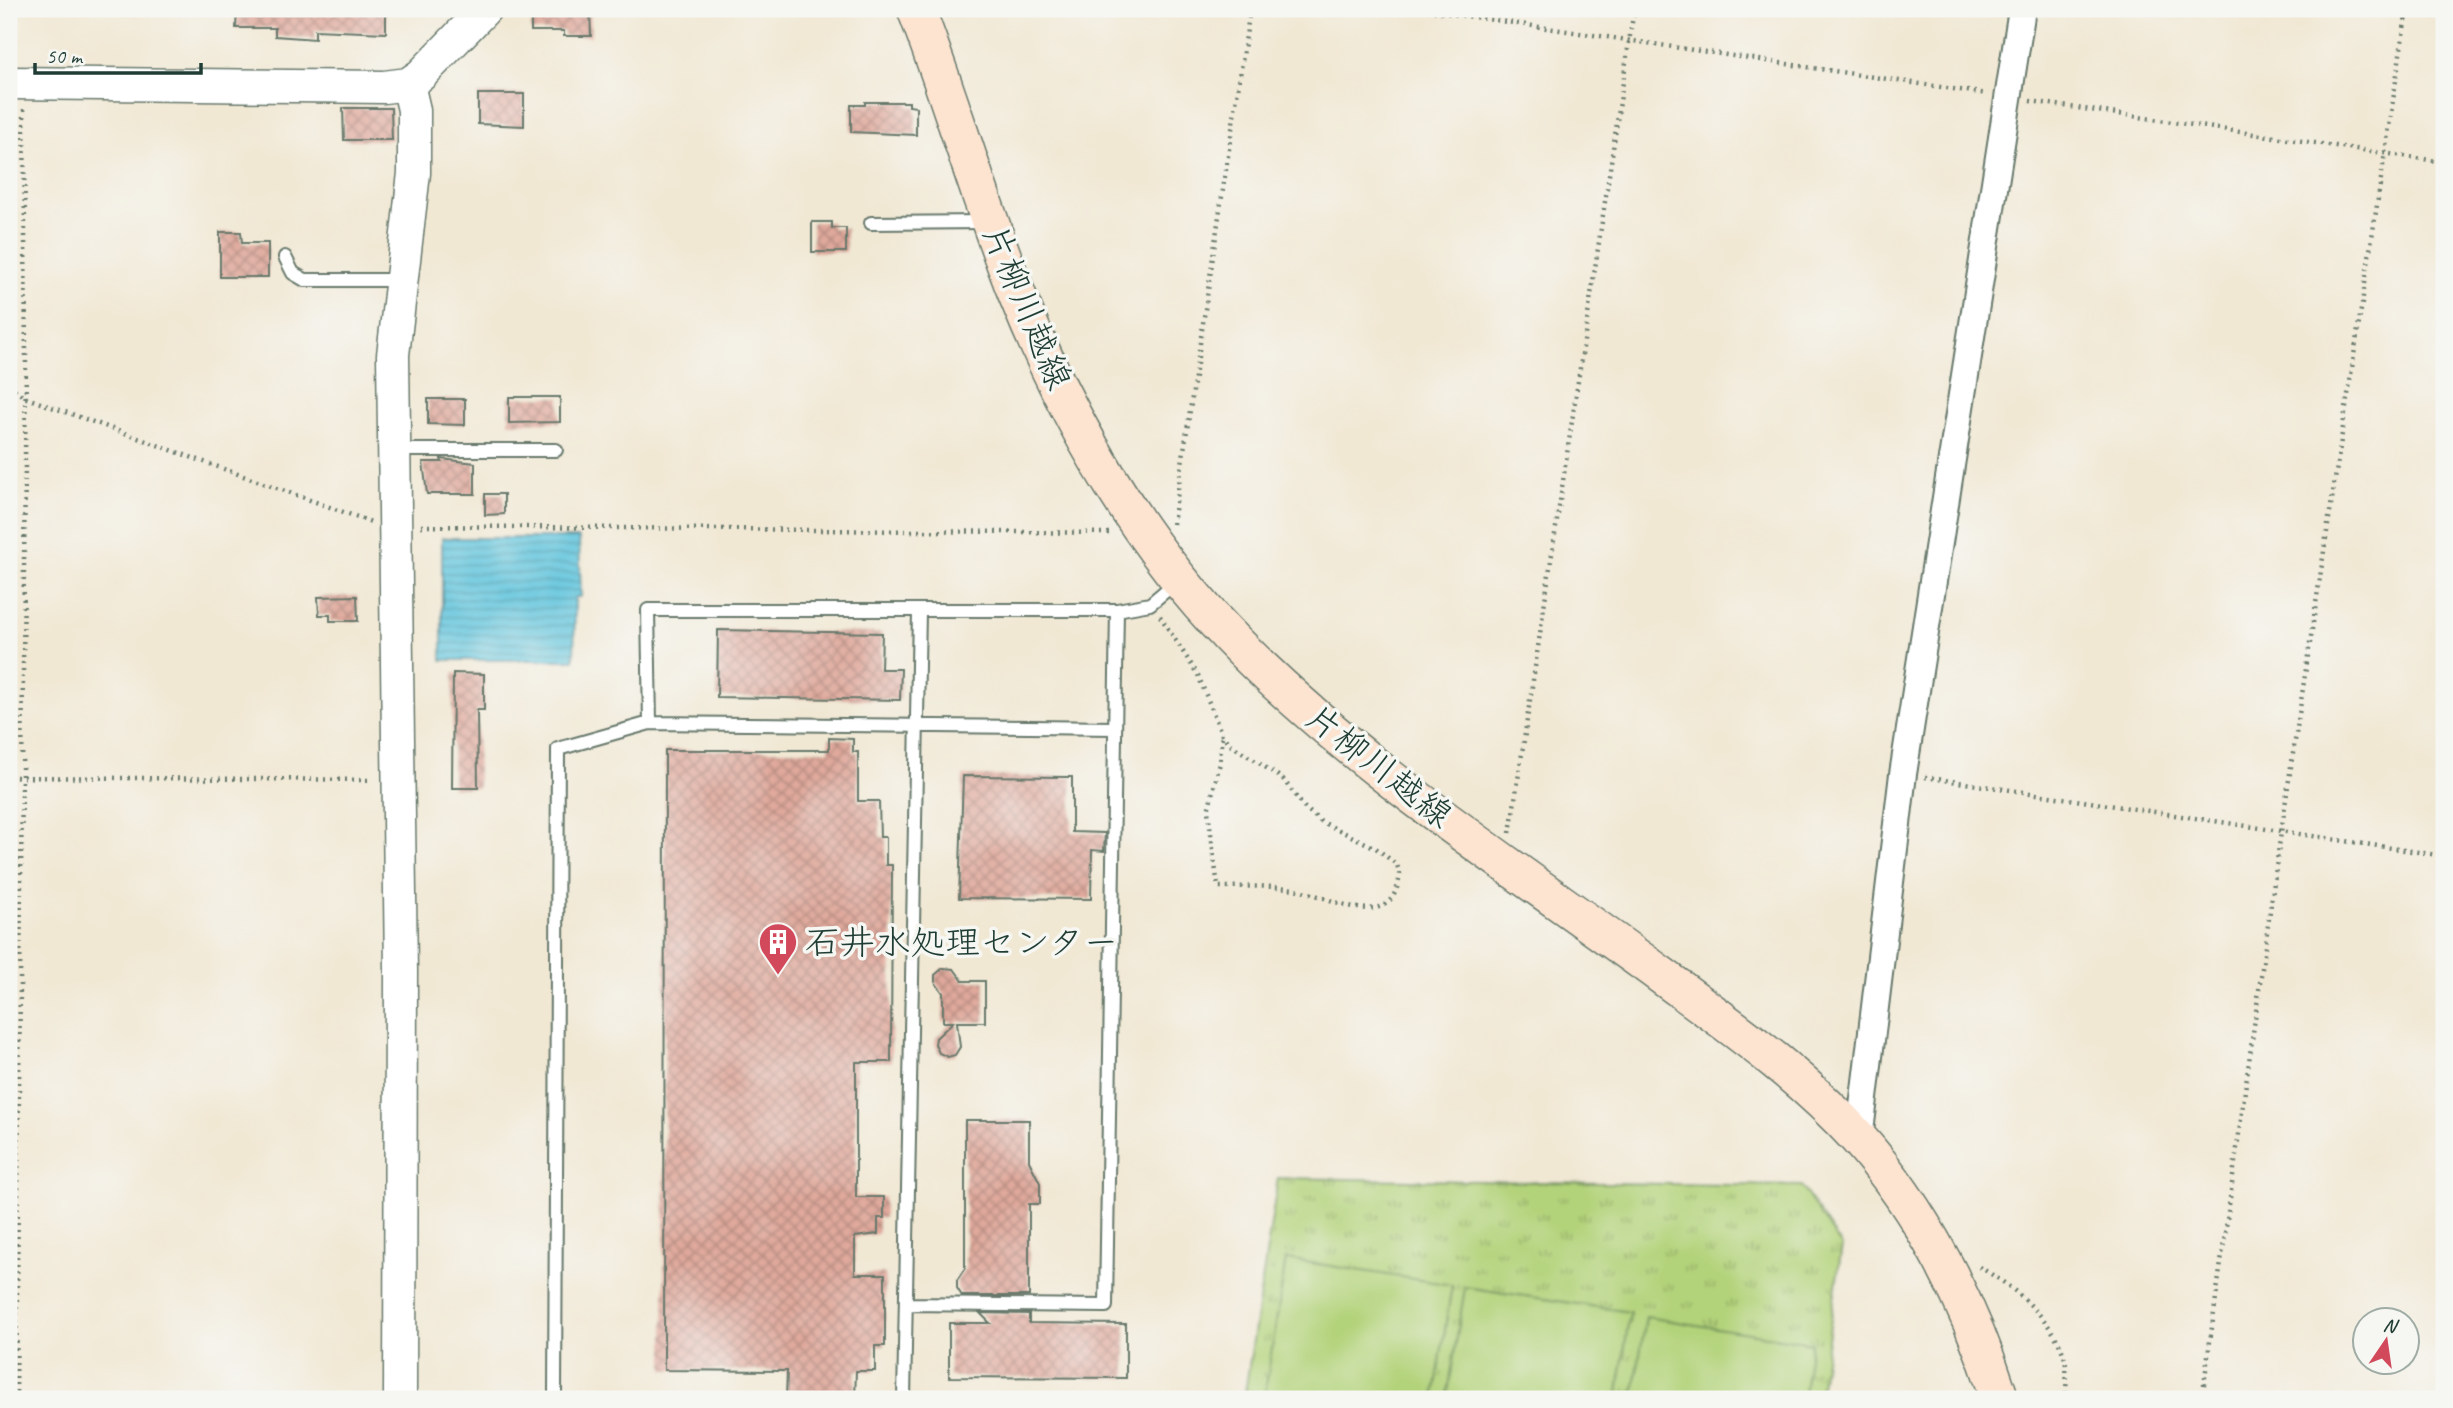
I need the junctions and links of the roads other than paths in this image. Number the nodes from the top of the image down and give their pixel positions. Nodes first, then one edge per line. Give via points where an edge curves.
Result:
1 (485, 9) edge
2 (916, 9) edge
3 (2022, 9) edge
4 (16, 83) edge
5 (408, 84) junction
6 (990, 222) junction
7 (871, 223) dead end
8 (285, 257) dead end
9 (402, 280) junction
10 (396, 450) junction
11 (556, 450) dead end
12 (1173, 571) junction
13 (1117, 610) junction
14 (919, 612) junction
15 (650, 723) junction
16 (917, 724) junction
17 (1115, 728) junction
18 (1859, 1140) junction
19 (906, 1304) junction
20 (400, 1399) edge
21 (555, 1399) edge
22 (904, 1399) edge
23 (2000, 1399) edge

1 - 5 street
2 - 6 main road, 片柳川越線
3 - 18 street via 1903,774
4 - 5 street
5 - 9 street via 414,110 414,173
6 - 7 lane
6 - 12 main road, 片柳川越線 via 1056,382 1143,534
8 - 9 lane via 293,273 304,280
9 - 10 street via 393,355
10 - 11 lane
10 - 20 street
12 - 13 lane via 1150,604
12 - 18 main road, 片柳川越線 via 1299,705 1738,1032 1813,1092
13 - 14 lane
13 - 17 lane
14 - 15 lane via 648,610
14 - 16 lane
15 - 16 lane
15 - 21 lane via 558,749
16 - 17 lane
16 - 19 lane
17 - 19 lane via 1106,1307
18 - 23 main road, 片柳川越線 via 1909,1205 1933,1247 1968,1315
19 - 22 lane

